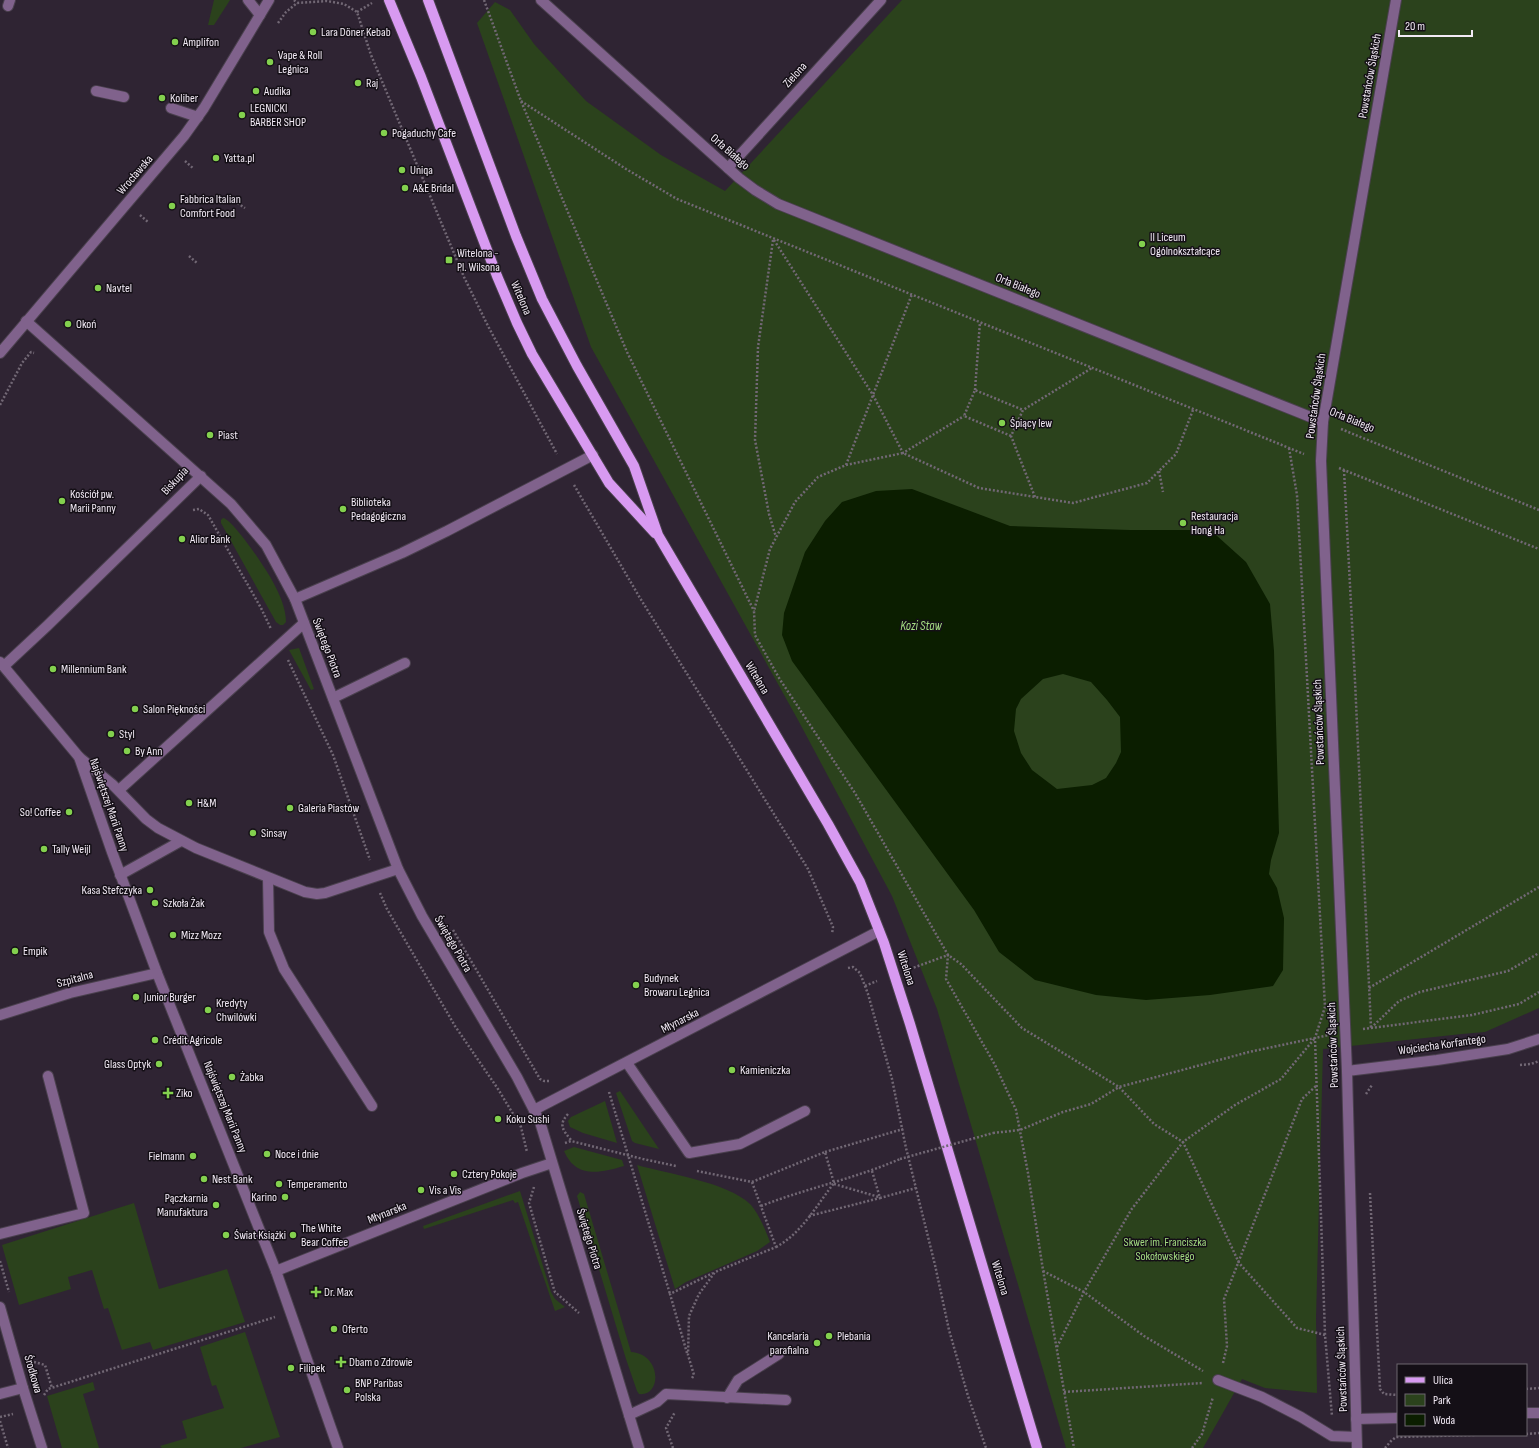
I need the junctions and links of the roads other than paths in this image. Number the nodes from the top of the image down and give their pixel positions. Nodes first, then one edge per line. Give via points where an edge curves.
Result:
1 (248, 0) edge
2 (269, 0) edge
3 (389, 0) edge
4 (428, 0) edge
5 (541, 0) edge
6 (881, 0) edge
7 (1396, 0) edge
8 (260, 15) junction
9 (96, 91) dead end
10 (124, 97) dead end
11 (171, 108) dead end
12 (198, 117) junction
13 (728, 168) junction
14 (26, 321) junction
15 (0, 353) edge
16 (1323, 422) junction
17 (593, 455) junction
18 (201, 476) junction
19 (658, 536) junction
20 (294, 599) junction
21 (304, 622) junction
22 (2, 664) edge
23 (405, 664) dead end
24 (333, 698) junction
25 (79, 757) junction
26 (119, 790) junction
27 (181, 841) junction
28 (398, 869) junction
29 (120, 875) junction
30 (268, 878) junction
31 (879, 931) junction
32 (157, 973) junction
33 (0, 1015) edge
34 (1539, 1039) edge
35 (627, 1063) junction
36 (1347, 1071) junction
37 (48, 1076) dead end
38 (372, 1106) dead end
39 (534, 1110) junction
40 (804, 1111) dead end
41 (552, 1162) junction
42 (0, 1234) edge
43 (276, 1271) junction
44 (0, 1308) edge
45 (779, 1354) dead end
46 (1218, 1380) road end
47 (22, 1388) junction
48 (0, 1394) edge
49 (727, 1398) junction
50 (786, 1400) dead end
51 (1527, 1413) edge
52 (1539, 1413) edge
53 (629, 1415) junction
54 (1397, 1418) edge
55 (1356, 1419) junction
56 (1356, 1437) junction
57 (42, 1448) edge
58 (338, 1448) edge
59 (639, 1448) edge
60 (1037, 1448) edge
61 (1357, 1448) edge

1 - 8 street
2 - 8 street, Wrocławska
3 - 17 main road, Witelona via 517,323 532,354
4 - 19 main road, Witelona via 539,292 577,366 634,466
5 - 13 street, Orła Białego
6 - 13 street, Zielona
7 - 16 street, Powstańców Śląskich
8 - 12 street, Wrocławska
9 - 10 street
11 - 12 street
12 - 14 street, Wrocławska via 165,160
13 - 16 street, Orła Białego via 755,190 778,204
14 - 15 street, Wrocławska
14 - 18 street, Biskupia
16 - 36 street, Powstańców Śląskich via 1321,460
17 - 19 main road, Witelona via 609,483
17 - 20 street via 447,531
18 - 20 street, Świętego Piotra via 231,504 266,545
18 - 22 street, Biskupia via 46,626
19 - 31 main road, Witelona via 828,824 860,882
20 - 21 street, Świętego Piotra
21 - 24 street, Świętego Piotra
21 - 26 street
22 - 25 street, Najświętszej Marii Panny
23 - 24 street
24 - 28 street, Świętego Piotra
25 - 26 street
25 - 29 street, Najświętszej Marii Panny
26 - 27 street via 154,826
27 - 29 street
27 - 30 street
28 - 30 street via 317,894
28 - 39 street, Świętego Piotra via 422,916 510,1064
29 - 32 street, Najświętszej Marii Panny
30 - 38 street via 269,932 284,969
31 - 35 street, Młynarska
31 - 60 main road, Witelona via 912,1031
32 - 33 street, Szpitalna via 70,993
32 - 43 street, Najświętszej Marii Panny
34 - 36 street, Wojciecha Korfantego via 1508,1048 1437,1060
35 - 39 street, Młynarska
35 - 40 street via 689,1153 740,1144
36 - 55 street, Powstańców Śląskich
37 - 42 street via 84,1213
39 - 41 street, Świętego Piotra
41 - 43 street, Młynarska
41 - 53 street, Świętego Piotra
43 - 58 street, Najświętszej Marii Panny
44 - 47 street, Środkowa
45 - 49 street via 738,1380
46 - 56 street via 1301,1416 1332,1436
47 - 48 street
47 - 57 street, Środkowa
49 - 50 street
49 - 53 street via 666,1394 657,1402
51 - 52 street
53 - 59 street, Świętego Piotra
54 - 55 street
55 - 56 street, Powstańców Śląskich
56 - 61 street, Powstańców Śląskich

